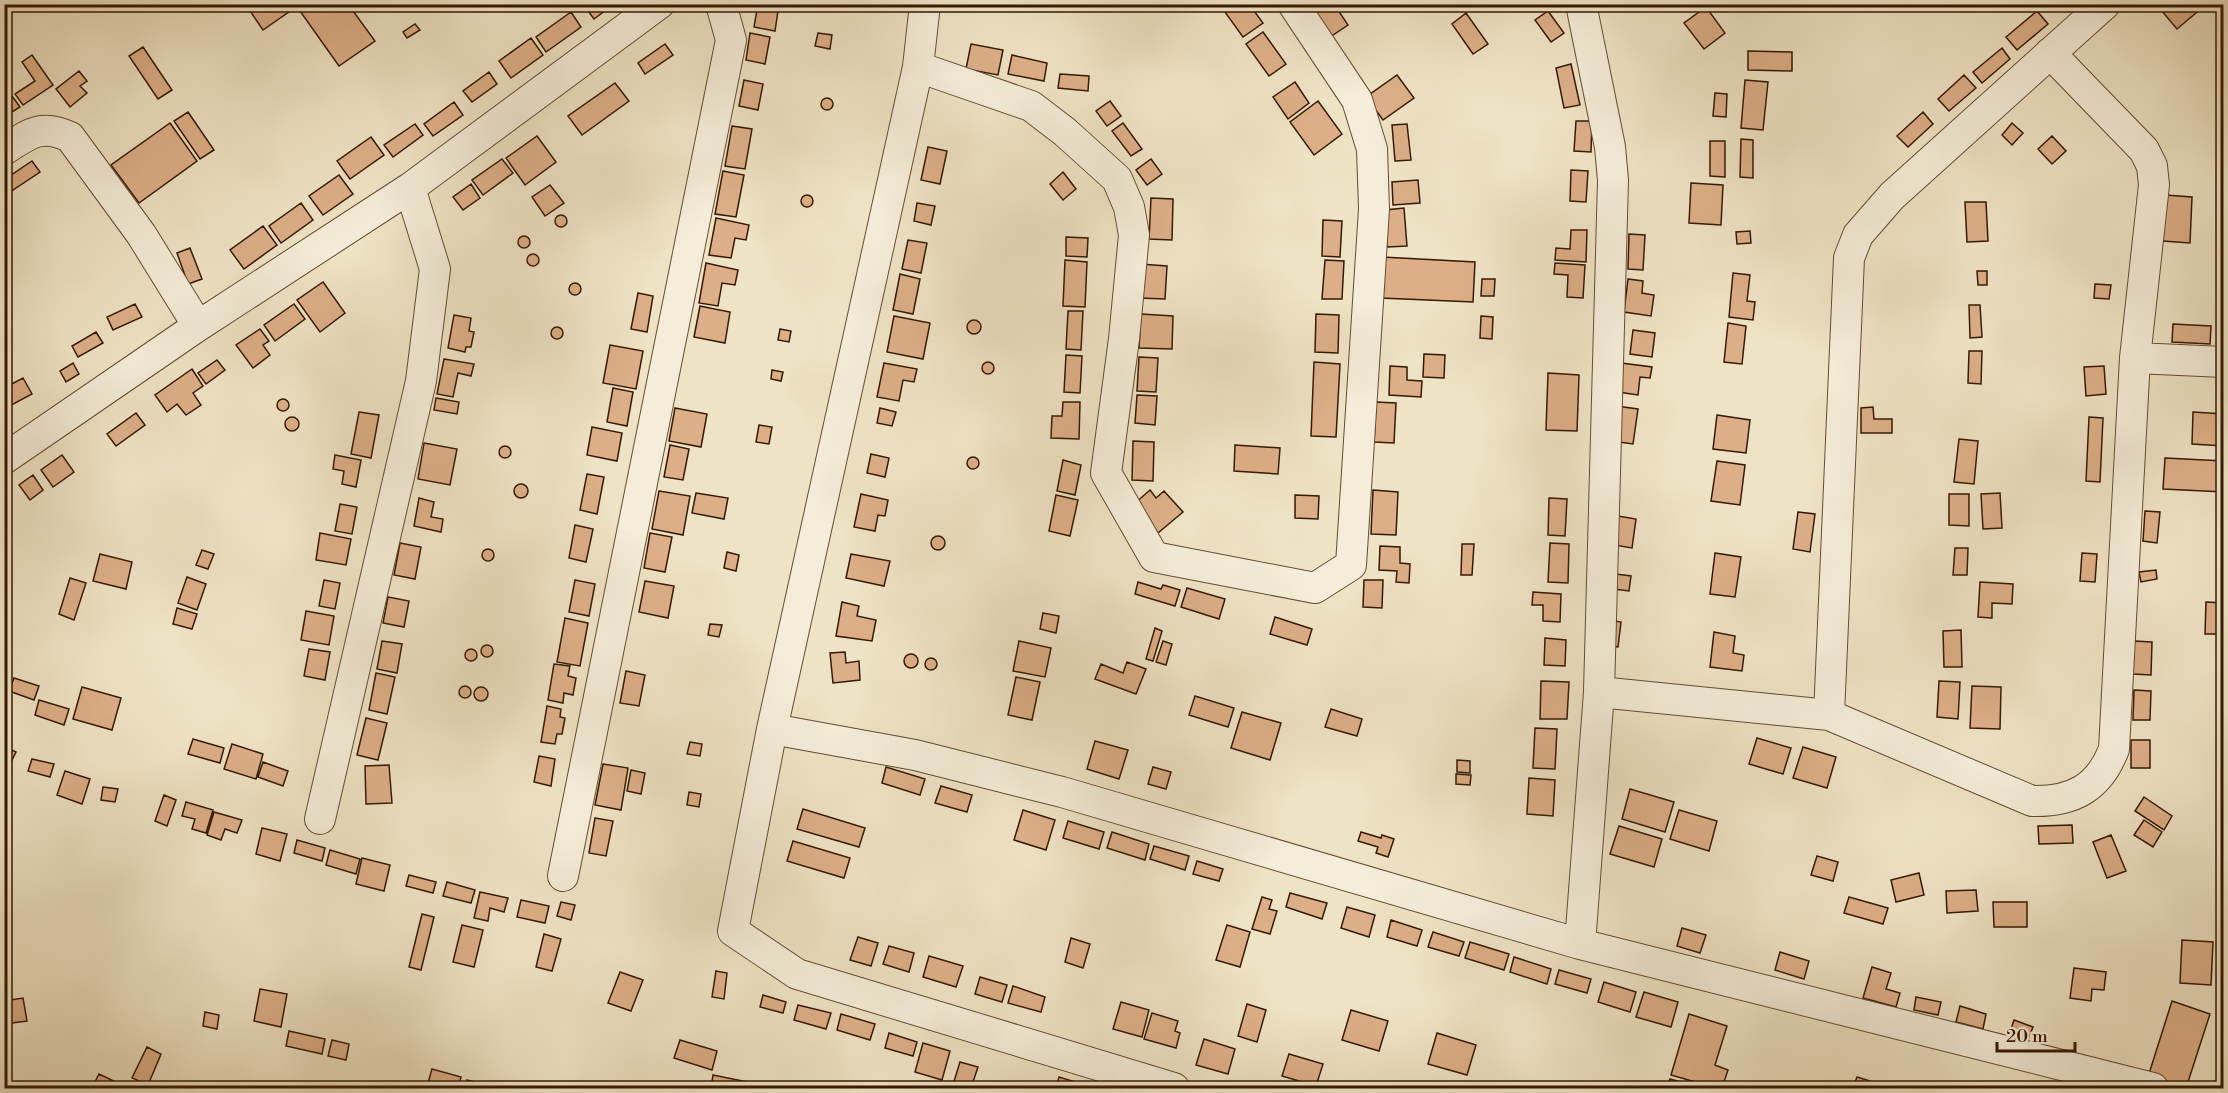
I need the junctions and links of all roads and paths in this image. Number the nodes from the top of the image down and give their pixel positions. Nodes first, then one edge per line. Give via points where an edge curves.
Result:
1 (659, 4) edge
2 (721, 4) edge
3 (925, 4) edge
4 (1293, 4) edge
5 (1581, 4) edge
6 (2105, 4) edge
7 (2050, 53) junction
8 (918, 67) junction
9 (4, 150) edge
10 (410, 188) junction
11 (198, 326) junction
12 (2135, 358) junction
13 (2223, 362) edge
14 (4, 459) edge
15 (1599, 692) junction
16 (1829, 715) junction
17 (772, 729) junction
18 (320, 819) dead end
19 (563, 876) dead end
20 (1580, 944) junction
21 (1174, 1089) edge
22 (2153, 1089) edge

1 - 10 street
2 - 19 street via 731,40
3 - 8 street
4 - 8 street via 1357,100 1372,149 1374,209 1351,565 1315,588 1154,557 1106,473 1125,339 1134,235 1129,207 1117,179 1031,106
5 - 15 street via 1613,165
6 - 7 street
7 - 12 street via 2144,150 2152,166 2154,185
7 - 16 street via 1892,196 1858,235 1850,258
8 - 17 street
9 - 11 street via 34,131 55,130 70,137 141,234
10 - 11 street
10 - 18 street via 435,269 421,381
11 - 14 street
12 - 13 street
12 - 16 street via 2114,749 2107,767 2091,784 2070,796 2032,801
15 - 16 street
15 - 20 street
17 - 20 street via 915,755 1062,792
17 - 21 street via 734,931 797,974
20 - 22 street

